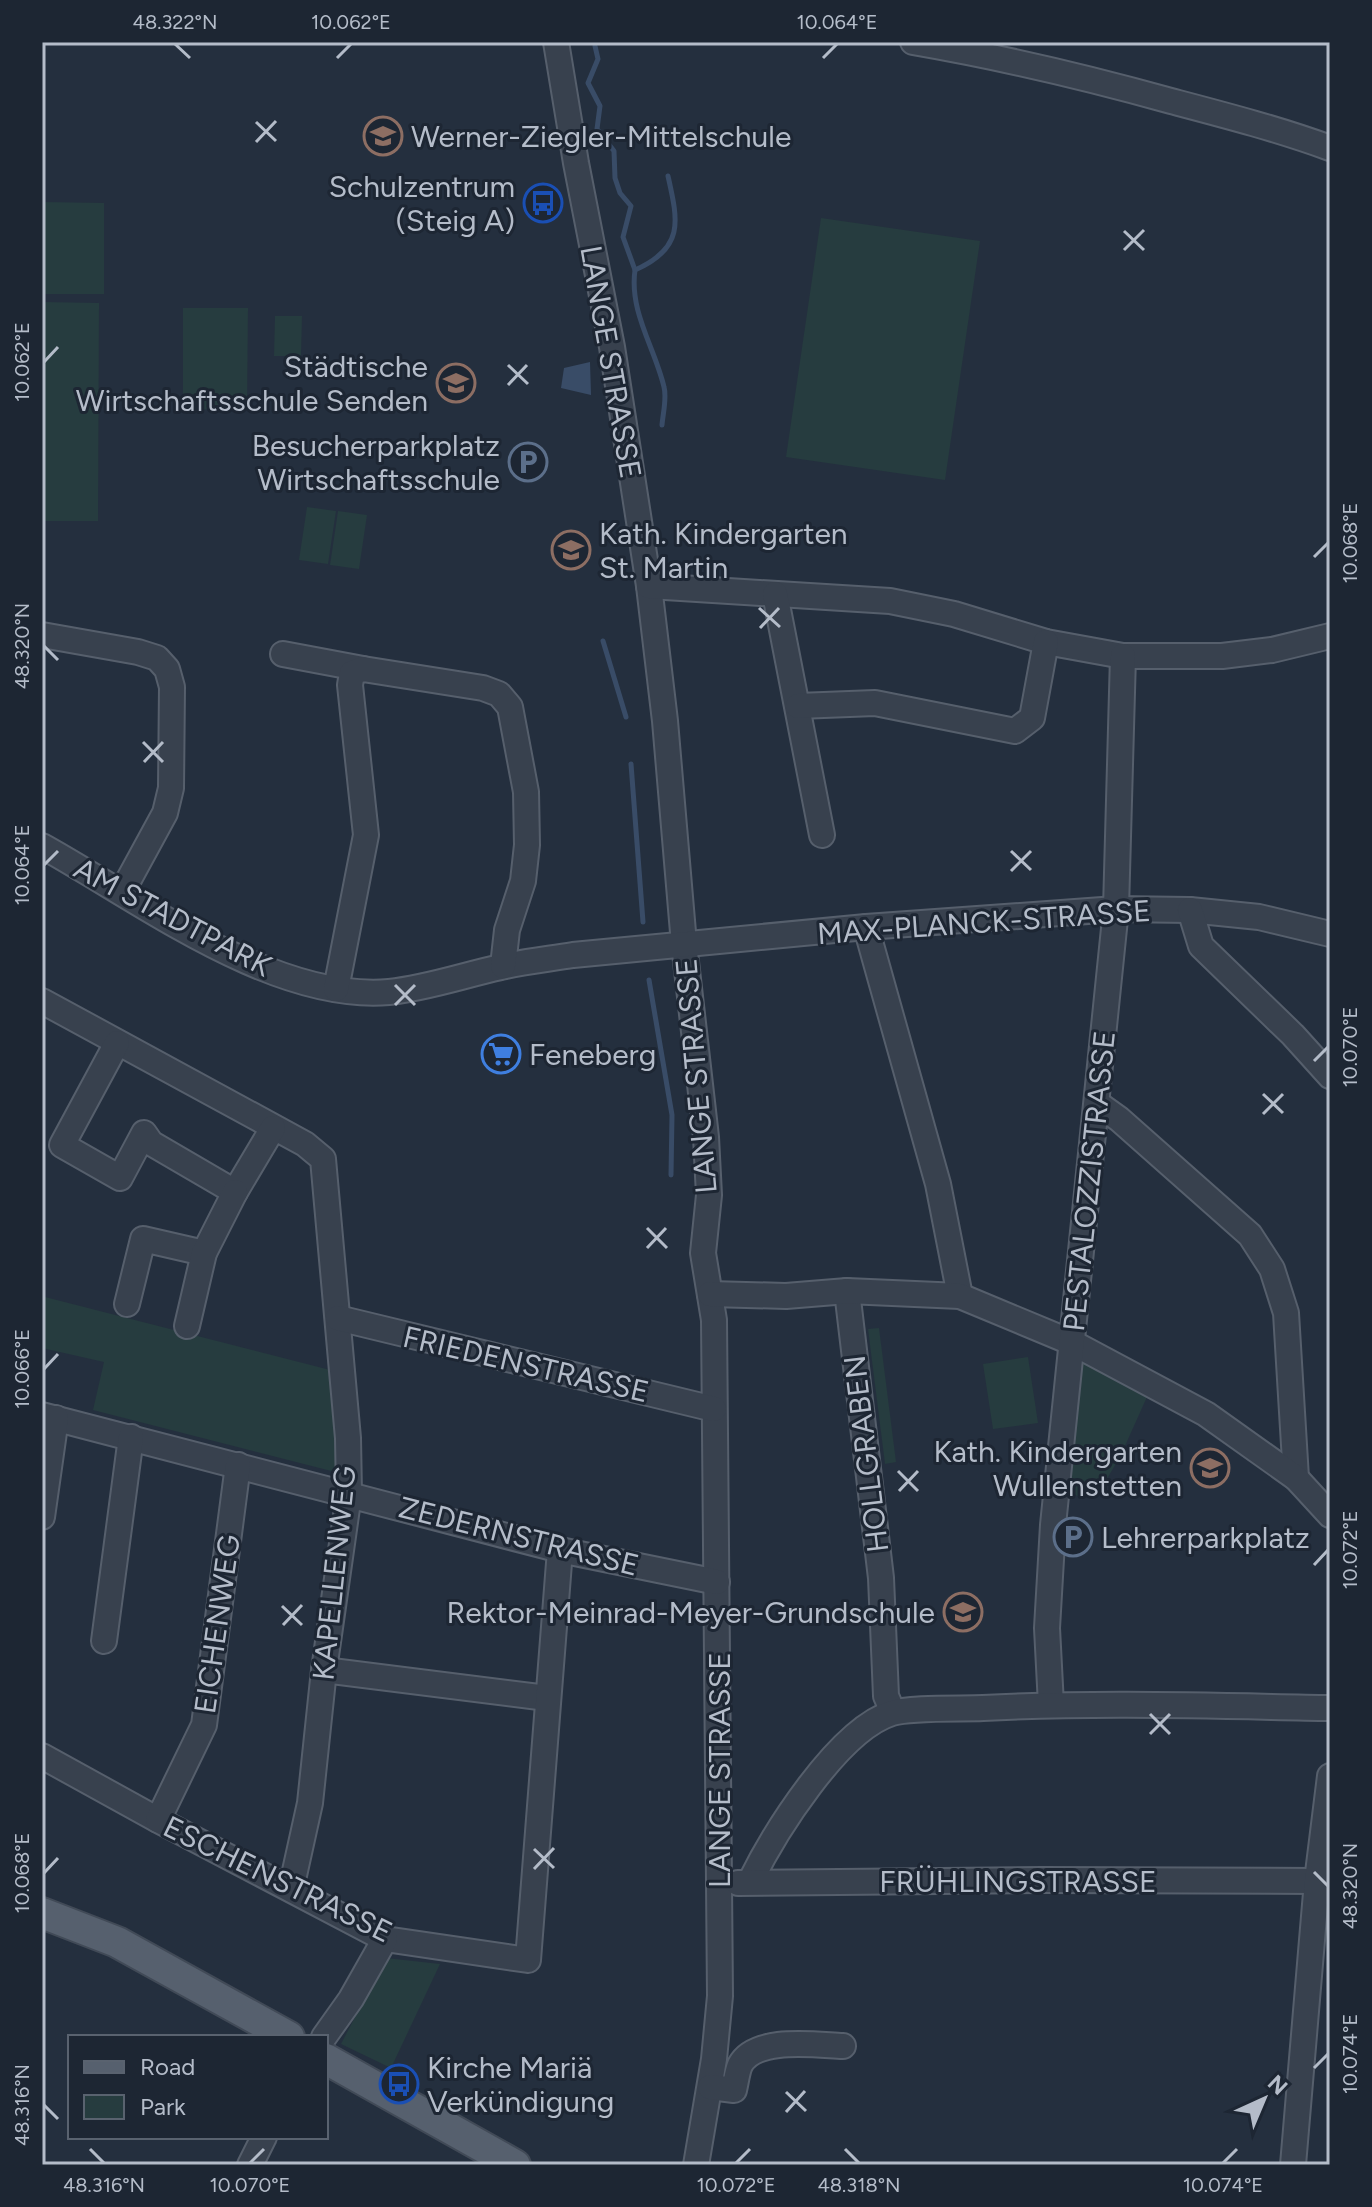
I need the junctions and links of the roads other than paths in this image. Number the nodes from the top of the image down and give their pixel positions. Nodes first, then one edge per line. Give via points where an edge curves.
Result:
1 (556, 42) edge
2 (913, 42) edge
3 (1330, 148) edge
4 (649, 586) junction
5 (775, 594) junction
6 (42, 635) edge
7 (1330, 636) edge
8 (1046, 642) junction
9 (283, 654) dead end
10 (1123, 656) junction
11 (363, 669) junction
12 (798, 706) junction
13 (822, 835) dead end
14 (42, 846) edge
15 (122, 892) junction
16 (1116, 909) junction
17 (1190, 910) junction
18 (866, 927) junction
19 (1330, 934) edge
20 (684, 944) junction
21 (503, 966) junction
22 (336, 989) junction
23 (42, 1001) edge
24 (117, 1043) junction
25 (1330, 1076) edge
26 (1098, 1104) junction
27 (273, 1128) junction
28 (235, 1192) junction
29 (204, 1253) junction
30 (847, 1291) junction
31 (710, 1294) junction
32 (960, 1296) junction
33 (127, 1304) dead end
34 (338, 1318) junction
35 (187, 1326) dead end
36 (1073, 1343) junction
37 (714, 1409) junction
38 (49, 1417) edge
39 (131, 1437) junction
40 (238, 1465) junction
41 (1296, 1478) junction
42 (349, 1494) junction
43 (1330, 1515) edge
44 (42, 1517) edge
45 (560, 1550) junction
46 (717, 1582) junction
47 (104, 1641) dead end
48 (324, 1670) junction
49 (547, 1698) junction
50 (1051, 1705) junction
51 (1330, 1708) edge
52 (893, 1712) junction
53 (42, 1756) edge
54 (1330, 1776) edge
55 (158, 1820) junction
56 (1317, 1881) junction
57 (750, 1882) junction
58 (720, 1884) junction
59 (291, 1889) junction
60 (42, 1913) edge
61 (385, 1939) junction
62 (1320, 1992) edge
63 (285, 2035) edge
64 (325, 2035) edge
65 (843, 2046) dead end
66 (328, 2060) edge
67 (710, 2087) junction
68 (263, 2139) edge
69 (250, 2165) edge
70 (515, 2165) edge
71 (696, 2165) edge
72 (1293, 2165) edge

1 - 4 street, LANGE STRASSE
2 - 3 street via 1082,77
4 - 5 street
4 - 20 street, LANGE STRASSE
5 - 8 street via 890,601
5 - 12 street
6 - 15 street via 138,652 157,658 167,669 172,687 171,788 165,813
7 - 10 street via 1222,656
8 - 10 street
8 - 12 street via 1032,718 1015,731 875,703
9 - 11 street
10 - 16 street, PESTALOZZISTRASSE
11 - 21 street via 483,688 499,694 510,707 526,792 527,845
11 - 22 street via 352,673 350,685 366,835
12 - 13 street
14 - 15 street, AM STADTPARK
15 - 22 street, AM STADTPARK via 225,951 285,977
16 - 17 street, MAX-PLANCK-STRASSE
16 - 18 street, MAX-PLANCK-STRASSE
16 - 26 street, PESTALOZZISTRASSE
17 - 19 street, MAX-PLANCK-STRASSE via 1259,917
17 - 25 street via 1201,946
18 - 20 street, MAX-PLANCK-STRASSE
18 - 32 street via 938,1184
20 - 21 street, AM STADTPARK
20 - 31 street, LANGE STRASSE via 708,1160 703,1253
21 - 22 street, AM STADTPARK via 399,990
23 - 24 street
24 - 27 street
24 - 28 street via 62,1145 120,1178 144,1133 151,1143
26 - 36 street, PESTALOZZISTRASSE
26 - 41 street via 1250,1235 1272,1269 1286,1313
27 - 28 street
27 - 34 street, KAPELLENWEG via 323,1159
28 - 29 street
29 - 33 street via 143,1239
29 - 35 street
30 - 31 street
30 - 32 street
30 - 52 street, HOLLGRABEN via 881,1578 886,1696
31 - 37 street, LANGE STRASSE
32 - 36 street
34 - 37 street, FRIEDENSTRASSE
34 - 42 street, KAPELLENWEG
36 - 41 street via 1206,1414
36 - 50 street, PESTALOZZISTRASSE via 1050,1572
37 - 46 street, LANGE STRASSE
38 - 39 street, ZEDERNSTRASSE
38 - 44 street
39 - 40 street, ZEDERNSTRASSE
39 - 47 street
40 - 42 street, ZEDERNSTRASSE
40 - 55 street, EICHENWEG via 204,1725
41 - 43 street
42 - 45 street, ZEDERNSTRASSE
42 - 48 street, KAPELLENWEG
45 - 46 street, ZEDERNSTRASSE
45 - 49 street
46 - 58 street, LANGE STRASSE
48 - 49 street
48 - 59 street, KAPELLENWEG via 310,1803
49 - 61 street, ESCHENSTRASSE via 528,1960
50 - 51 street
50 - 52 street
52 - 57 street via 843,1746 815,1777
53 - 55 street, ESCHENSTRASSE
54 - 56 street
55 - 59 street, ESCHENSTRASSE
56 - 57 street, FRÜHLINGSTRASSE
56 - 62 street
57 - 58 street, FRÜHLINGSTRASSE
58 - 67 street, LANGE STRASSE via 720,1996
59 - 61 street, ESCHENSTRASSE
60 - 63 main road via 117,1942
61 - 64 street
62 - 72 street
65 - 67 street via 756,2049 741,2064 734,2090
66 - 70 main road
67 - 71 street, LANGE STRASSE
68 - 69 street

